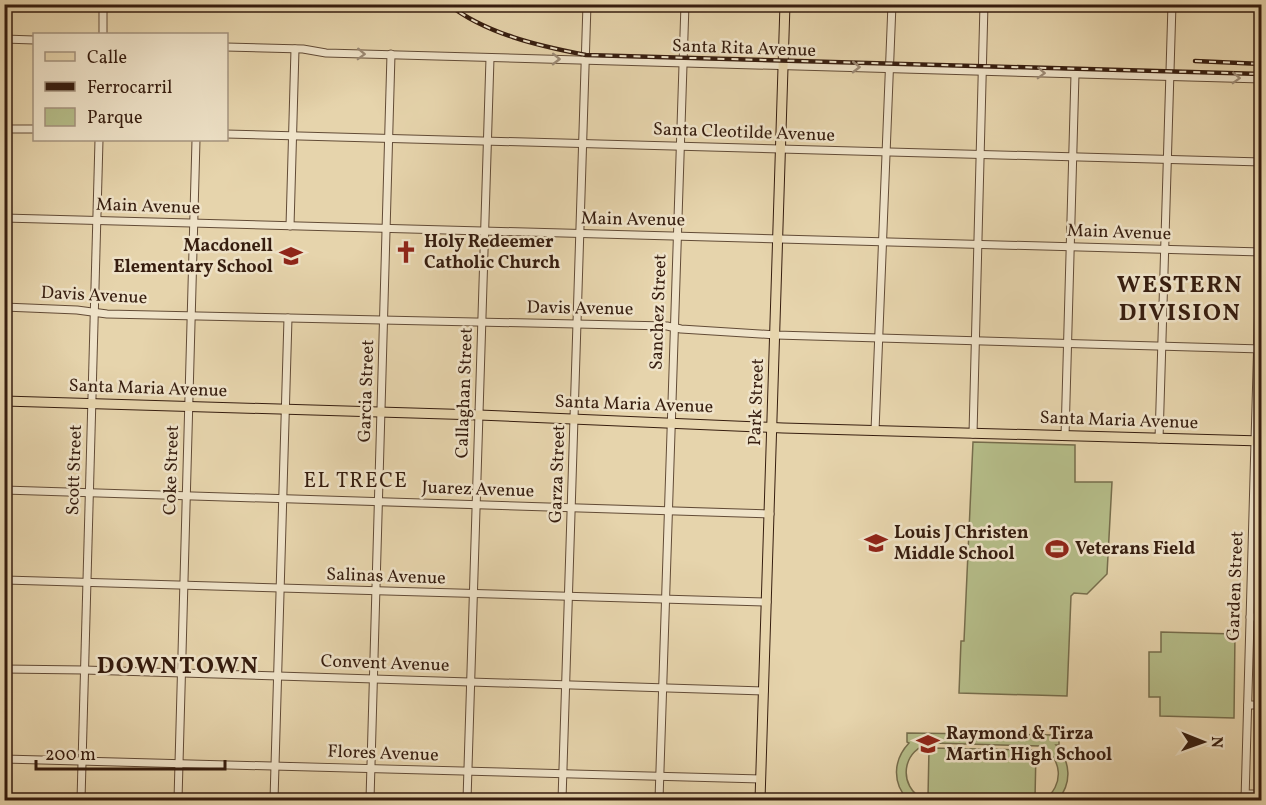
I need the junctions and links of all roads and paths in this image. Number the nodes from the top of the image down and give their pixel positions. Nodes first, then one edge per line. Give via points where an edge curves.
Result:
1 (103, 4) edge
2 (587, 4) edge
3 (686, 4) edge
4 (785, 4) edge
5 (892, 4) edge
6 (984, 4) edge
7 (1172, 4) edge
8 (102, 33) edge
9 (4, 39) edge
10 (33, 40) edge
11 (228, 47) edge
12 (299, 49) junction
13 (391, 54) junction
14 (490, 58) junction
15 (586, 59) junction
16 (684, 62) junction
17 (783, 65) junction
18 (890, 68) junction
19 (982, 71) junction
20 (1075, 74) junction
21 (1170, 76) junction
22 (1262, 79) edge
23 (4, 129) edge
24 (33, 129) edge
25 (228, 134) edge
26 (293, 136) junction
27 (389, 138) junction
28 (99, 141) edge
29 (196, 141) edge
30 (488, 141) junction
31 (584, 144) junction
32 (679, 146) junction
33 (781, 149) junction
34 (885, 152) junction
35 (980, 154) junction
36 (1073, 157) junction
37 (1168, 159) junction
38 (1262, 162) edge
39 (1262, 191) edge
40 (4, 218) edge
41 (97, 221) junction
42 (194, 223) junction
43 (290, 226) junction
44 (386, 228) junction
45 (485, 231) junction
46 (581, 233) junction
47 (676, 236) junction
48 (778, 238) junction
49 (882, 241) junction
50 (978, 244) junction
51 (1071, 246) junction
52 (1165, 249) junction
53 (1261, 252) edge
54 (4, 307) edge
55 (94, 312) junction
56 (191, 316) junction
57 (288, 318) junction
58 (384, 320) junction
59 (482, 322) junction
60 (578, 324) junction
61 (674, 327) junction
62 (776, 335) junction
63 (878, 338) junction
64 (975, 341) junction
65 (1068, 344) junction
66 (1162, 346) junction
67 (1260, 349) edge
68 (4, 401) edge
69 (91, 404) junction
70 (189, 406) junction
71 (285, 409) junction
72 (381, 411) junction
73 (479, 415) junction
74 (574, 419) junction
75 (670, 423) junction
76 (773, 428) junction
77 (875, 431) junction
78 (973, 434) junction
79 (1065, 436) junction
80 (1159, 439) junction
81 (1258, 441) edge
82 (4, 490) edge
83 (89, 493) junction
84 (186, 496) junction
85 (283, 499) junction
86 (379, 502) junction
87 (476, 505) junction
88 (572, 508) junction
89 (668, 511) junction
90 (770, 514) junction
91 (1253, 529) junction
92 (1262, 529) edge
93 (4, 580) edge
94 (87, 583) junction
95 (184, 586) junction
96 (280, 589) junction
97 (376, 591) junction
98 (473, 594) junction
99 (569, 597) junction
100 (665, 599) junction
101 (767, 602) junction
102 (1250, 617) junction
103 (1262, 617) edge
104 (4, 669) edge
105 (84, 670) junction
106 (182, 673) junction
107 (278, 676) junction
108 (374, 679) junction
109 (471, 682) junction
110 (566, 685) junction
111 (662, 688) junction
112 (764, 691) junction
113 (1248, 705) junction
114 (1262, 705) edge
115 (4, 759) edge
116 (82, 760) junction
117 (179, 763) junction
118 (275, 766) junction
119 (371, 768) junction
120 (468, 771) junction
121 (563, 774) junction
122 (659, 776) junction
123 (761, 779) junction
124 (1262, 794) edge
125 (1245, 797) edge
126 (81, 801) edge
127 (178, 801) edge
128 (274, 801) edge
129 (370, 801) edge
130 (467, 801) edge
131 (562, 801) edge
132 (659, 801) edge
133 (760, 801) edge

1 - 8 street
2 - 15 street, Garza Street
3 - 16 street, Sanchez Street
4 - 17 main road, Park Street
5 - 18 street
6 - 19 street
7 - 21 street
9 - 10 street
11 - 12 street, Santa Rita Avenue
12 -> 13 street, Santa Rita Avenue
12 - 26 street
13 - 14 street, Santa Rita Avenue
13 - 27 street, Garcia Street
14 -> 15 street, Santa Rita Avenue
14 - 30 street, Callaghan Street
15 - 16 street, Santa Rita Avenue
15 - 31 street, Garza Street
16 - 17 street, Santa Rita Avenue
16 - 32 street, Sanchez Street
17 -> 18 street, Santa Rita Avenue
17 - 33 main road, Park Street
18 - 19 street, Santa Rita Avenue
18 - 34 street
19 -> 20 street, Santa Rita Avenue
19 - 35 street
20 - 21 street, Santa Rita Avenue
20 - 36 street
21 -> 22 street, Santa Rita Avenue
21 - 37 street
23 - 24 street
25 - 26 street, Santa Cleotilde Avenue
26 - 27 street, Santa Cleotilde Avenue
26 - 43 street
27 - 30 street, Santa Cleotilde Avenue
27 - 44 street, Garcia Street
28 - 41 street, Scott Street
29 - 42 street, Coke Street
30 - 31 street, Santa Cleotilde Avenue
30 - 45 street, Callaghan Street
31 - 32 street, Santa Cleotilde Avenue
31 - 46 street, Garza Street
32 - 33 street, Santa Cleotilde Avenue
32 - 47 street, Sanchez Street
33 - 34 street, Santa Cleotilde Avenue
33 - 48 main road, Park Street
34 - 35 street, Santa Cleotilde Avenue
34 - 49 street
35 - 36 street, Santa Cleotilde Avenue
35 - 50 street
36 - 37 street, Santa Cleotilde Avenue
36 - 51 street
37 - 38 street, Santa Cleotilde Avenue
37 - 52 street
39 - 53 street, Garden Street
40 - 41 street, Main Avenue
41 - 42 street, Main Avenue
41 - 55 street, Scott Street
42 - 43 street, Main Avenue
42 - 56 street, Coke Street
43 - 44 street, Main Avenue
44 - 45 street, Main Avenue
44 - 58 street, Garcia Street
45 - 46 street, Main Avenue
45 - 59 street, Callaghan Street
46 - 47 street, Main Avenue
46 - 60 street, Garza Street
47 - 48 street, Main Avenue
47 - 61 street, Sanchez Street
48 - 49 street, Main Avenue
48 - 62 main road, Park Street
49 - 50 street, Main Avenue
49 - 63 street
50 - 51 street, Main Avenue
50 - 64 street
51 - 52 street, Main Avenue
51 - 65 street
52 - 53 street, Main Avenue
52 - 66 street
53 - 67 street, Garden Street
54 - 55 street, Davis Avenue
55 - 56 street, Davis Avenue
55 - 69 street, Scott Street
56 - 57 street, Davis Avenue
56 - 70 street, Coke Street
57 - 58 street, Davis Avenue
57 - 71 street
58 - 59 street, Davis Avenue
58 - 72 street, Garcia Street
59 - 60 street, Davis Avenue
59 - 73 street, Callaghan Street
60 - 61 street, Davis Avenue
60 - 74 street, Garza Street
61 - 62 street, Davis Avenue
61 - 75 street, Sanchez Street
62 - 63 street, Davis Avenue
62 - 76 main road, Park Street
63 - 64 street, Davis Avenue
63 - 77 street
64 - 65 street, Davis Avenue
64 - 78 street
65 - 66 street, Davis Avenue
65 - 79 street
66 - 67 street, Davis Avenue
66 - 80 street
67 - 81 street, Garden Street
68 - 69 main road, Santa Maria Avenue
69 - 70 main road, Santa Maria Avenue
69 - 83 street, Scott Street
70 - 71 main road, Santa Maria Avenue
70 - 84 street, Coke Street
71 - 72 main road, Santa Maria Avenue
71 - 85 street
72 - 73 main road, Santa Maria Avenue
72 - 86 street, Garcia Street
73 - 74 main road, Santa Maria Avenue
73 - 87 street, Callaghan Street
74 - 75 main road, Santa Maria Avenue
74 - 88 street, Garza Street
75 - 76 main road, Santa Maria Avenue
75 - 89 street, Sanchez Street
76 - 77 main road, Santa Maria Avenue
76 - 90 main road, Park Street
77 - 78 main road, Santa Maria Avenue
78 - 79 main road, Santa Maria Avenue
79 - 80 main road, Santa Maria Avenue
80 - 81 main road, Santa Maria Avenue
81 - 91 street, Garden Street
82 - 83 street, Juarez Avenue
83 - 84 street, Juarez Avenue
83 - 94 street, Scott Street
84 - 85 street, Juarez Avenue
84 - 95 street, Coke Street
85 - 86 street, Juarez Avenue
85 - 96 street
86 - 87 street, Juarez Avenue
86 - 97 street, Garcia Street
87 - 88 street, Juarez Avenue
87 - 98 street, Callaghan Street
88 - 89 street, Juarez Avenue
88 - 99 street, Garza Street
89 - 90 street, Juarez Avenue
89 - 100 street, Sanchez Street
90 - 101 main road, Park Street
91 - 92 street
91 - 102 street, Garden Street
93 - 94 street, Salinas Avenue
94 - 95 street, Salinas Avenue
94 - 105 street, Scott Street
95 - 96 street, Salinas Avenue
95 - 106 street, Coke Street
96 - 97 street, Salinas Avenue
96 - 107 street
97 - 98 street, Salinas Avenue
97 - 108 street, Garcia Street
98 - 99 street, Salinas Avenue
98 - 109 street, Callaghan Street
99 - 100 street, Salinas Avenue
99 - 110 street, Garza Street
100 - 101 street, Salinas Avenue
100 - 111 street, Sanchez Street
101 - 112 main road, Park Street
102 - 103 street
102 - 113 street, Garden Street
104 - 105 street, Convent Avenue
105 - 106 street, Convent Avenue
105 - 116 street, Scott Street
106 - 107 street, Convent Avenue
106 - 117 street, Coke Street
107 - 108 street, Convent Avenue
107 - 118 street
108 - 109 street, Convent Avenue
108 - 119 street, Garcia Street
109 - 110 street, Convent Avenue
109 - 120 street, Callaghan Street
110 - 111 street, Convent Avenue
110 - 121 street, Garza Street
111 - 112 street, Convent Avenue
111 - 122 street, Sanchez Street
112 - 123 main road, Park Street
113 - 114 street
113 - 125 street, Garden Street
115 - 116 street, Flores Avenue
116 - 117 street, Flores Avenue
116 - 126 street, Scott Street
117 - 118 street, Flores Avenue
117 - 127 street, Coke Street
118 - 119 street, Flores Avenue
118 - 128 street
119 - 120 street, Flores Avenue
119 - 129 street, Garcia Street
120 - 121 street, Flores Avenue
120 - 130 street, Callaghan Street
121 - 122 street, Flores Avenue
121 - 131 street, Garza Street
122 - 123 street, Flores Avenue
122 - 132 street, Sanchez Street
123 - 133 main road, Park Street
124 - 125 street

